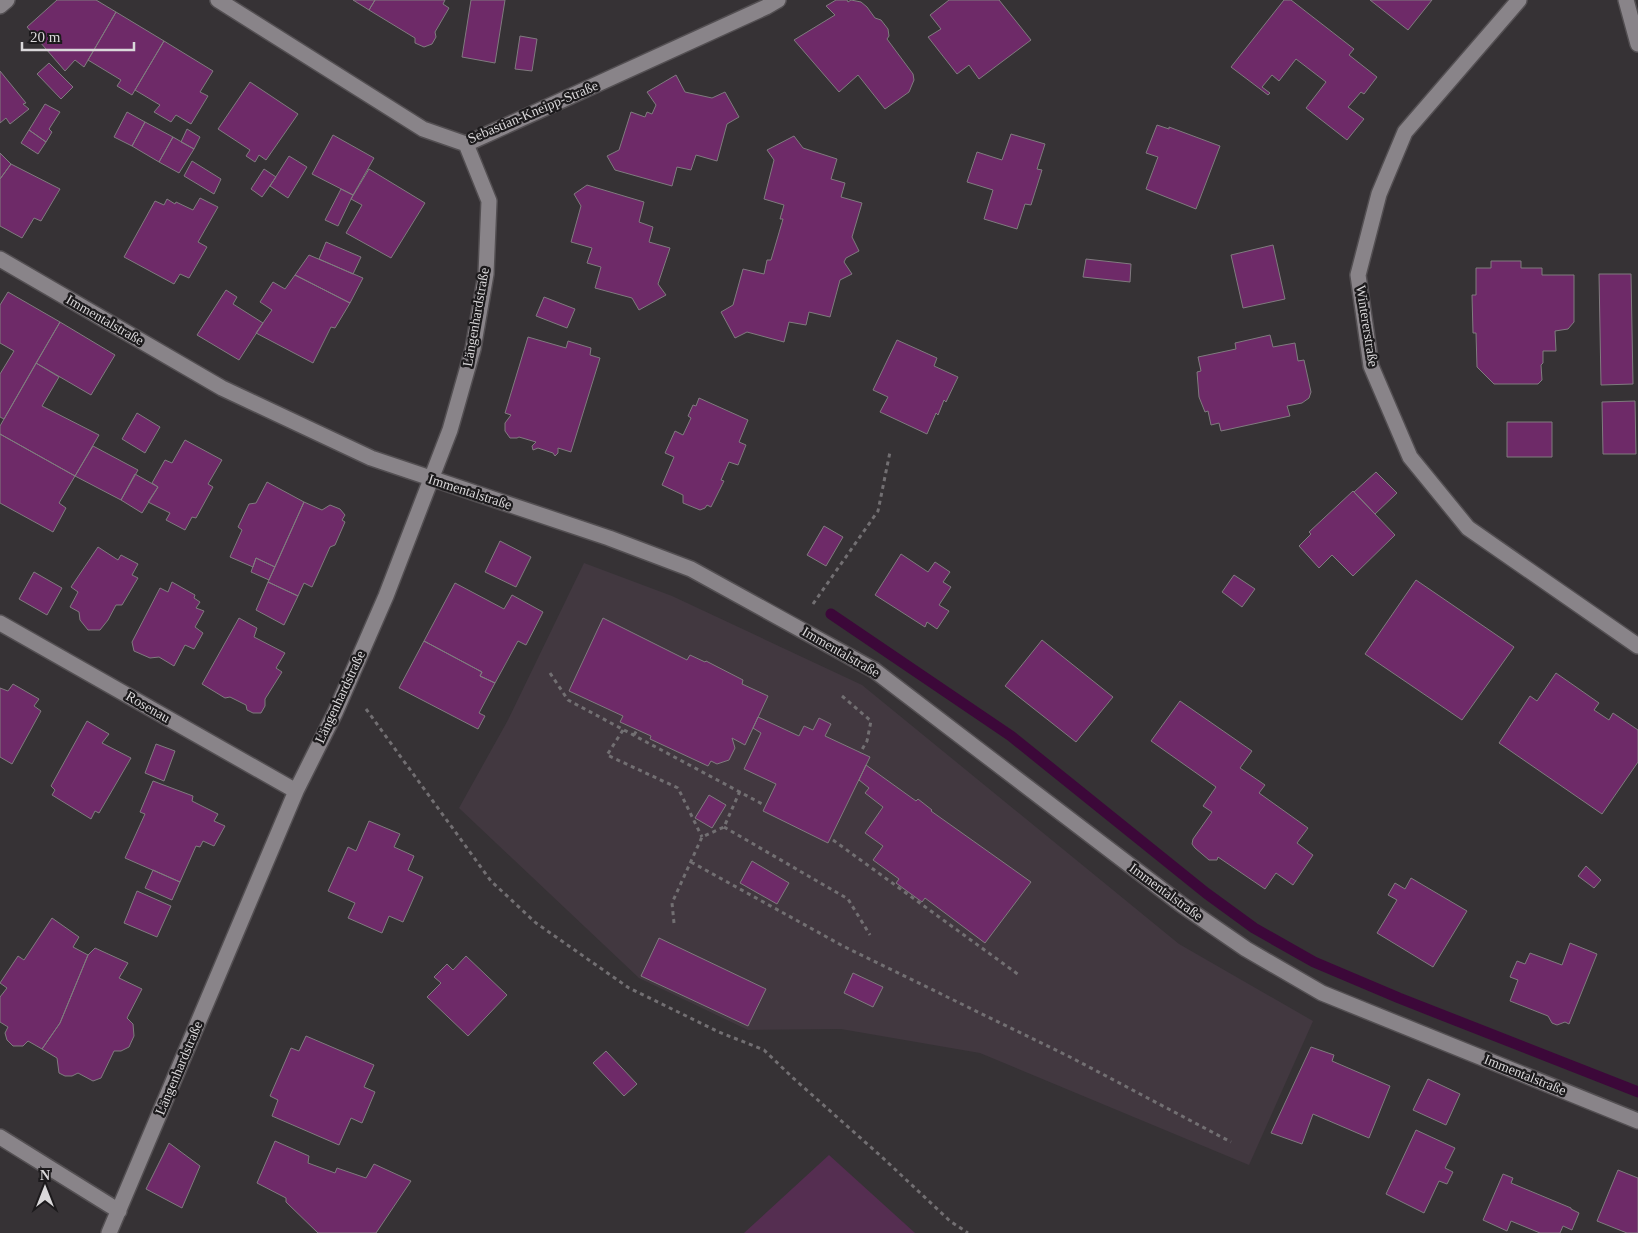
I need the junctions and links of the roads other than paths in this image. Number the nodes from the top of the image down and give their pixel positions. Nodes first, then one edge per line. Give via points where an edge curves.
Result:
1 (7, 0) edge
2 (218, 0) edge
3 (778, 0) edge
4 (1519, 0) edge
5 (1626, 0) edge
6 (0, 6) edge
7 (1638, 44) edge
8 (466, 144) junction
9 (0, 259) edge
10 (430, 478) junction
11 (0, 623) edge
12 (1638, 646) edge
13 (296, 791) junction
14 (1638, 1121) edge
15 (0, 1136) edge
16 (119, 1211) junction
17 (109, 1233) edge

1 - 6 street
2 - 8 street, Sebastian-Kneipp-Straße via 424,129
3 - 8 street, Sebastian-Kneipp-Straße
4 - 12 street, Wintererstraße via 1405,132 1379,194 1358,275 1371,366 1410,457 1468,528
5 - 7 street
8 - 10 street, Längenhardstraße via 489,201 486,274 473,349 450,430
9 - 10 street, Immentalstraße via 222,388 372,458
10 - 13 street, Längenhardstraße via 386,596 335,713
10 - 14 street, Immentalstraße via 691,569 874,670 1182,905 1246,949 1322,993
11 - 13 street, Rosenau
13 - 16 street, Längenhardstraße
15 - 16 street
16 - 17 street, Längenhardstraße

